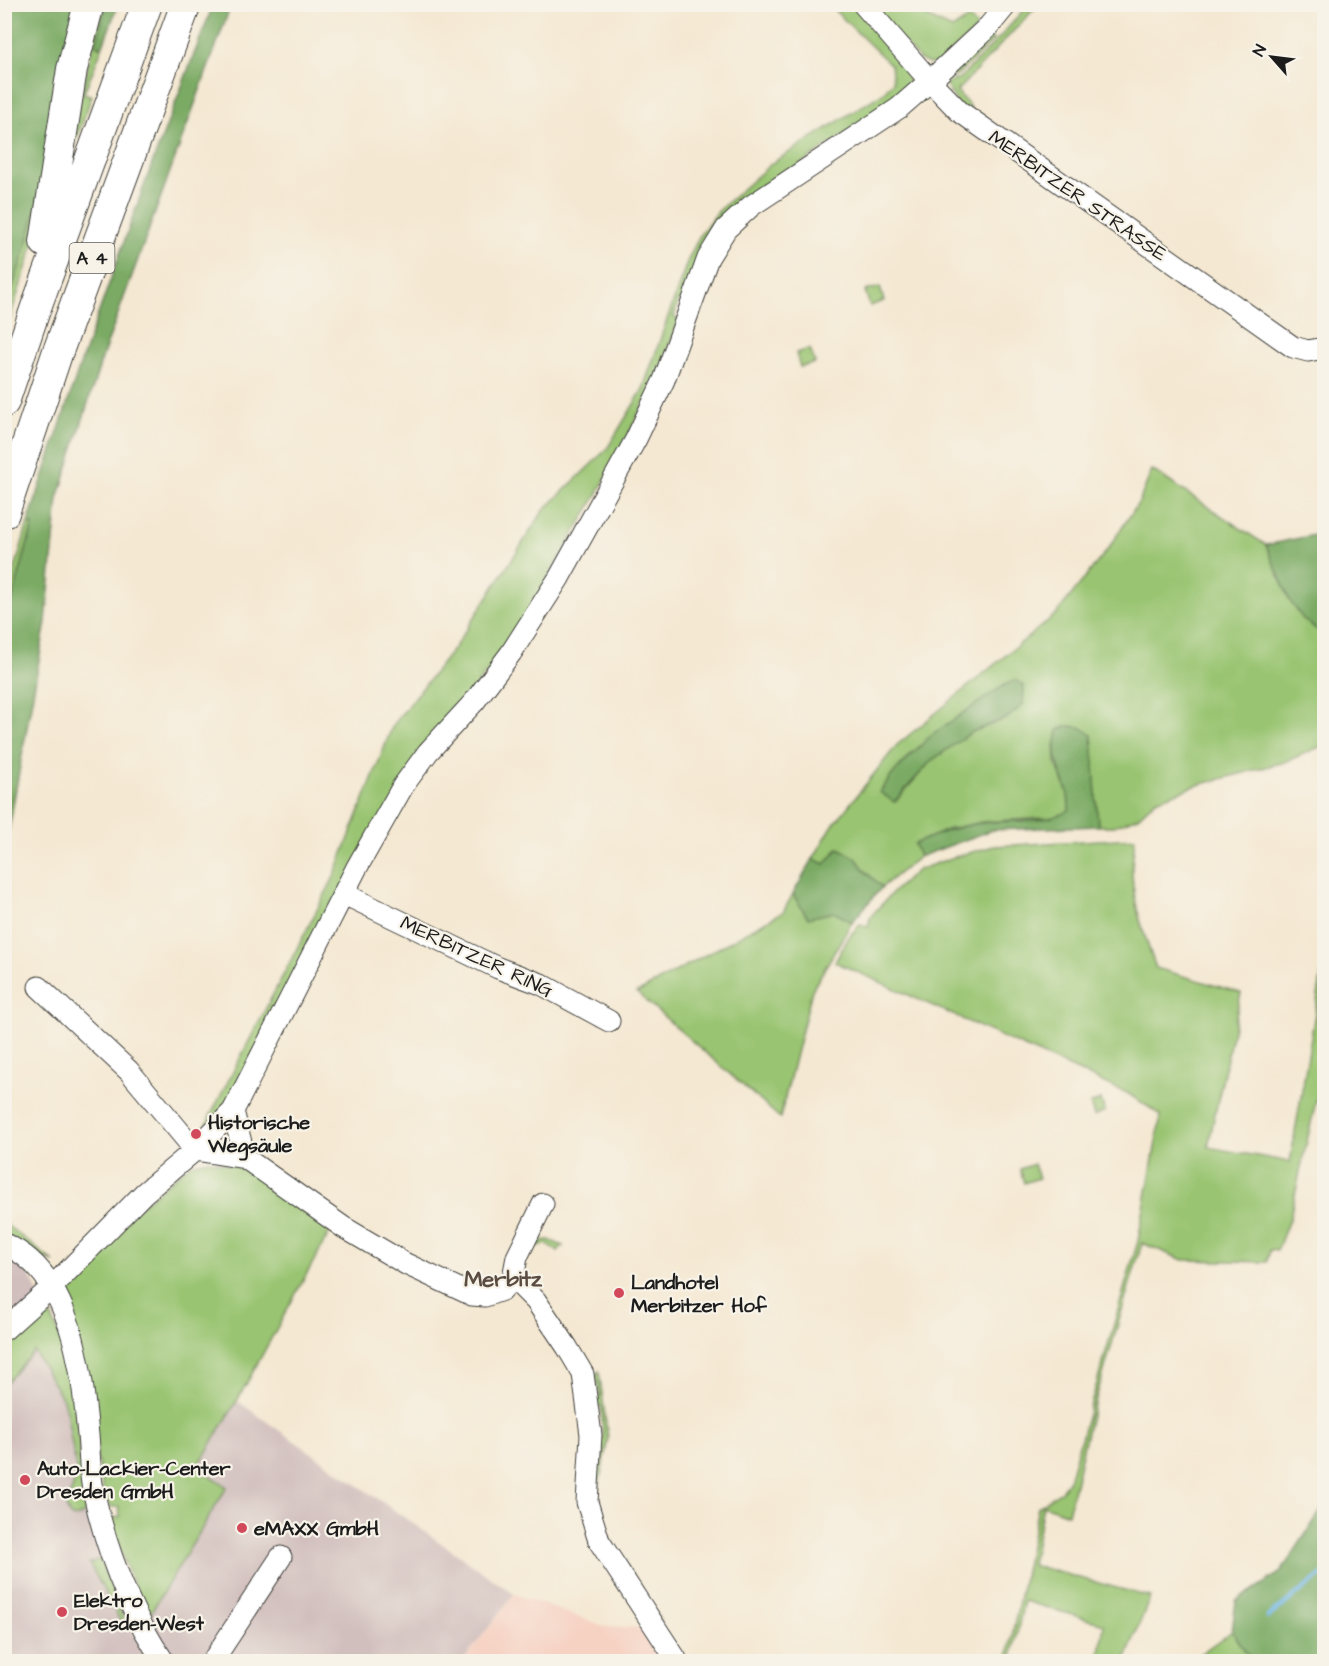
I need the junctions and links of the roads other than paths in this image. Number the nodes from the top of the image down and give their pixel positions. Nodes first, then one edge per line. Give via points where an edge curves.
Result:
1 (89, 4) edge
2 (147, 4) edge
3 (186, 4) edge
4 (863, 4) edge
5 (1007, 4) edge
6 (930, 81) junction
7 (35, 310) junction
8 (1324, 348) edge
9 (4, 402) edge
10 (4, 513) edge
11 (344, 894) junction
12 (39, 987) dead end
13 (609, 1021) dead end
14 (233, 1111) junction
15 (195, 1150) junction
16 (245, 1158) junction
17 (543, 1204) dead end
18 (4, 1244) edge
19 (513, 1278) junction
20 (53, 1286) junction
21 (4, 1330) edge
22 (281, 1557) dead end
23 (676, 1659) dead end
24 (164, 1662) edge
25 (212, 1662) edge

1 - 7 highway via 72,69
2 - 7 highway, A 4
3 - 10 highway, A 4 via 57,354
4 - 6 street, MERBITZER STRASSE
5 - 6 street
6 - 8 street, MERBITZER STRASSE via 959,111 1293,347 1308,351
6 - 11 street via 899,108 751,206 726,229 708,258 664,380 636,439 559,578 511,653 403,786
7 - 9 highway, A 4
11 - 13 street, MERBITZER RING via 498,968 541,984
11 - 14 street
12 - 15 street via 129,1071
14 - 15 street
14 - 16 street
15 - 16 street
15 - 20 street via 144,1193
16 - 19 street via 343,1227 406,1264 472,1295 485,1296 502,1290
17 - 19 street via 517,1257
18 - 20 street via 36,1264
19 - 23 street via 536,1301 582,1374 591,1435 587,1502 599,1541
20 - 21 street
20 - 24 street via 77,1361 93,1492 101,1521 142,1626
22 - 25 street

